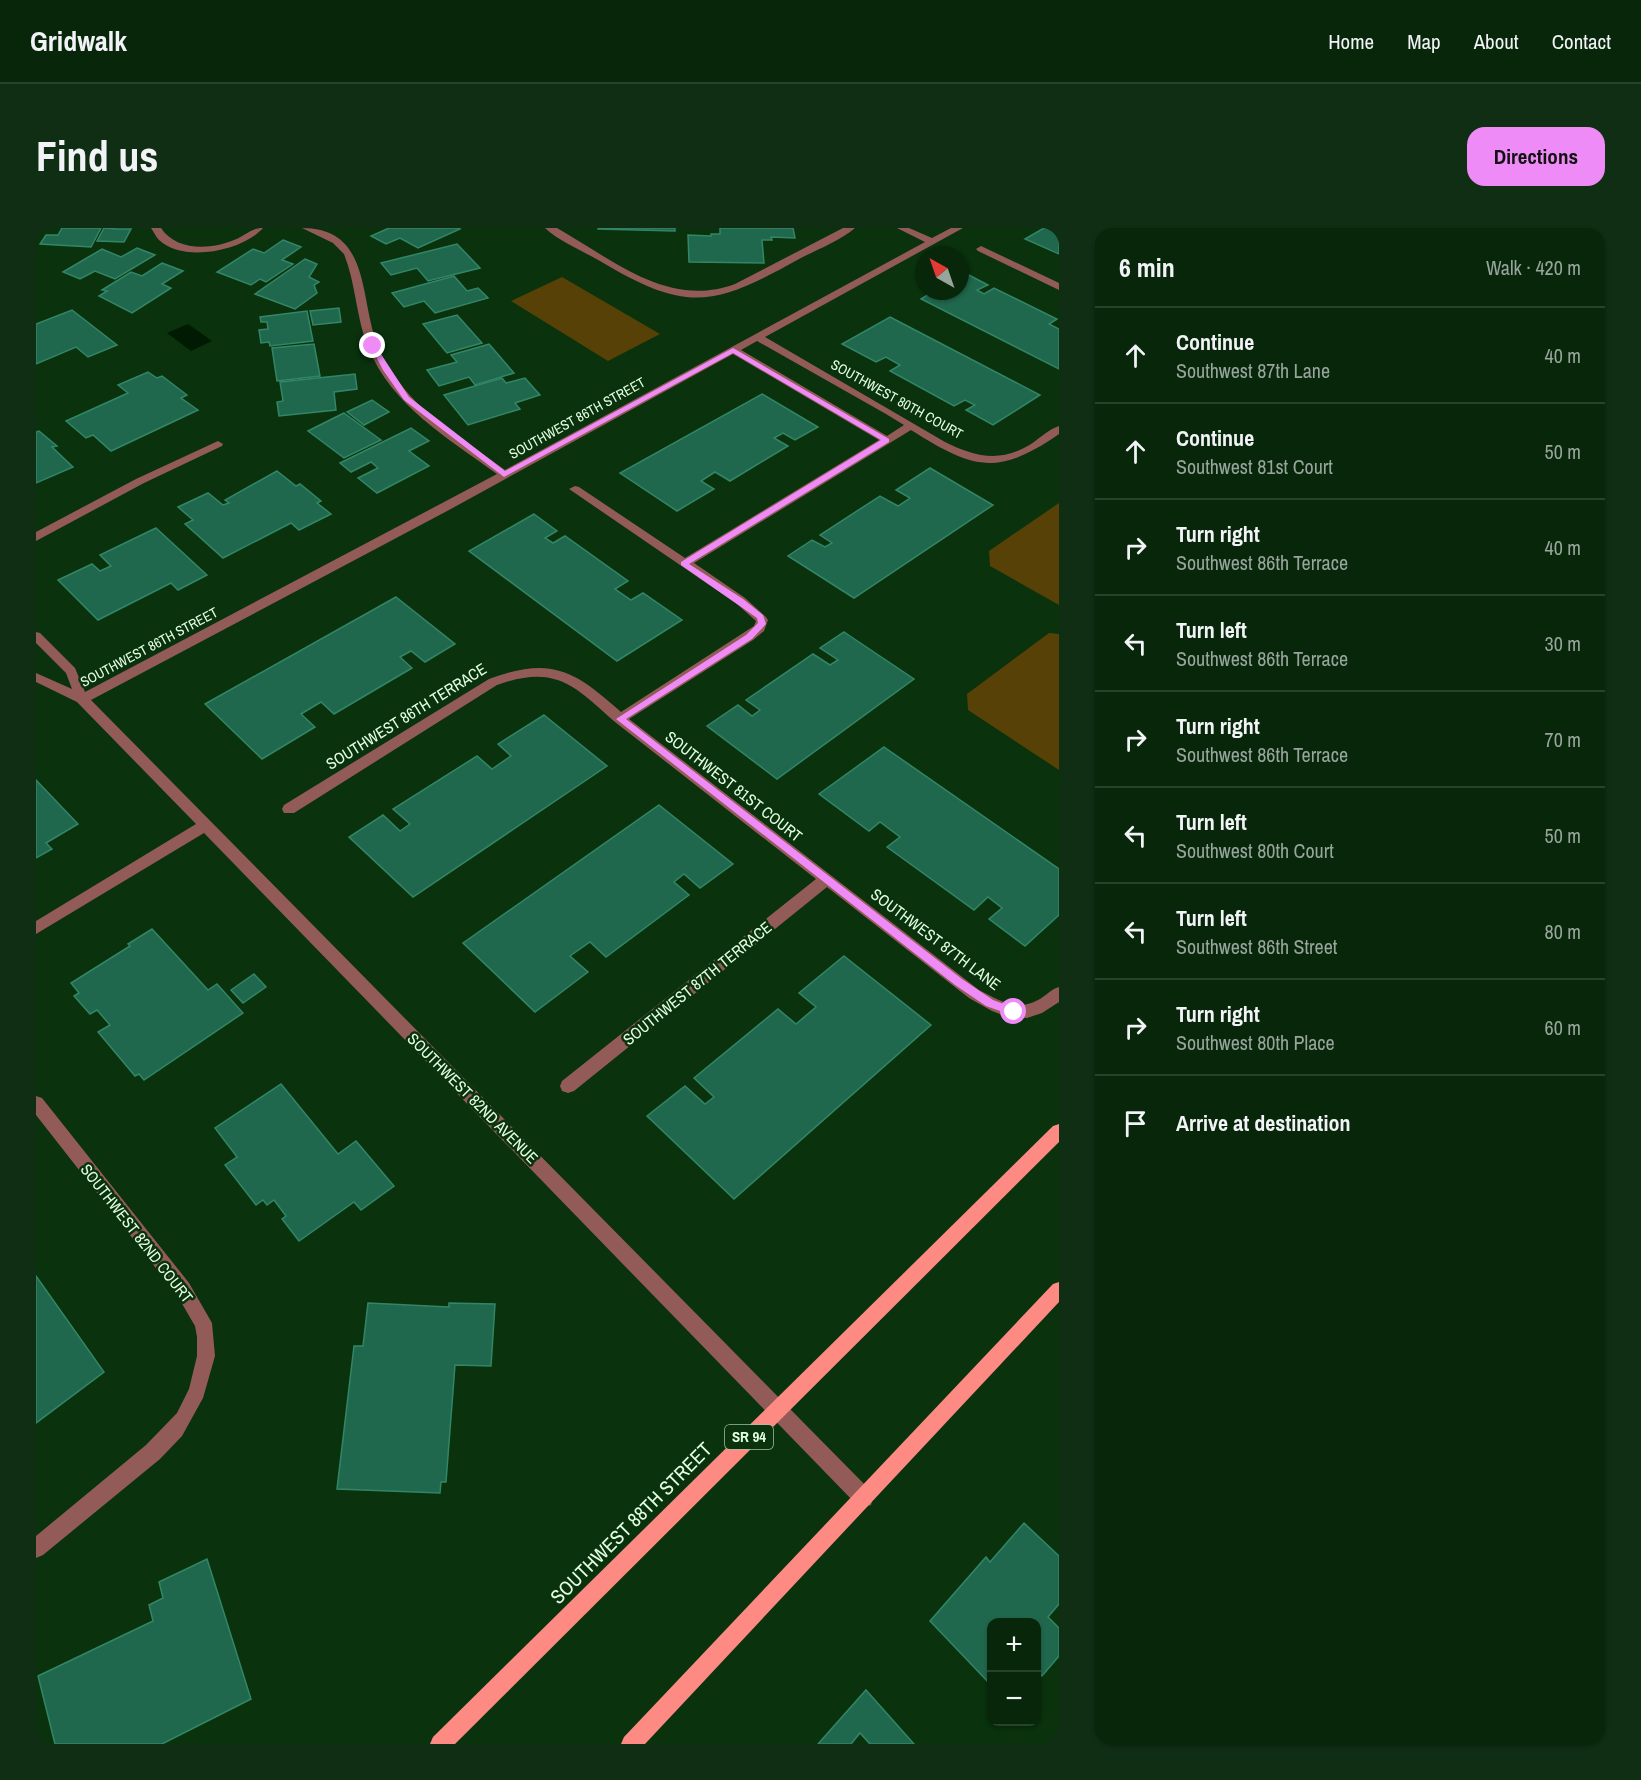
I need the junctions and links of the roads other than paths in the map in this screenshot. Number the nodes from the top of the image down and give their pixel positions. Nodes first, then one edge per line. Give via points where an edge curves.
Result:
1 (156, 228) edge
2 (258, 228) edge
3 (307, 228) edge
4 (550, 228) edge
5 (850, 228) edge
6 (902, 228) edge
7 (958, 228) edge
8 (932, 242) junction
9 (981, 249) dead end
10 (1059, 287) edge
11 (757, 337) junction
12 (733, 350) junction
13 (912, 425) junction
14 (1059, 429) edge
15 (886, 440) junction
16 (218, 444) dead end
17 (504, 474) junction
18 (575, 489) dead end
19 (36, 537) edge
20 (684, 564) junction
21 (36, 636) edge
22 (36, 677) edge
23 (82, 699) junction
24 (620, 719) junction
25 (289, 809) dead end
26 (204, 826) junction
27 (827, 879) junction
28 (36, 928) edge
29 (1059, 993) edge
30 (567, 1086) dead end
31 (36, 1103) edge
32 (1059, 1131) edge
33 (1059, 1290) edge
34 (777, 1409) junction
35 (864, 1498) junction
36 (36, 1548) edge
37 (440, 1744) edge
38 (631, 1744) edge

1 - 2 street via 166,242 195,249 229,246
3 - 17 street via 327,236 349,253 373,346 406,399
4 - 5 street via 663,289 702,295 723,292 743,283
6 - 8 street
7 - 8 street, SOUTHWEST 86TH STREET
8 - 11 street, SOUTHWEST 86TH STREET
9 - 10 street
11 - 12 street, SOUTHWEST 86TH STREET
11 - 13 street, SOUTHWEST 80TH COURT
12 - 15 street
12 - 17 street, SOUTHWEST 86TH STREET
13 - 14 street, SOUTHWEST 80TH COURT via 948,447 980,458 1002,460 1027,450
13 - 15 street
15 - 20 street
16 - 19 street
17 - 23 street, SOUTHWEST 86TH STREET
18 - 20 street
20 - 24 street via 741,601 760,616 762,624 749,637
21 - 23 street, SOUTHWEST 82ND AVENUE via 71,671
22 - 23 street, SOUTHWEST 82ND AVENUE
23 - 26 street, SOUTHWEST 82ND AVENUE
24 - 25 street, SOUTHWEST 86TH TERRACE via 574,680 540,671 518,673 493,682
24 - 27 street, SOUTHWEST 81ST COURT
26 - 28 street
26 - 34 street, SOUTHWEST 82ND AVENUE
27 - 29 street, SOUTHWEST 87TH LANE via 989,1003 1014,1012 1033,1012
27 - 30 street, SOUTHWEST 87TH TERRACE
31 - 36 street, SOUTHWEST 82ND COURT via 183,1289 197,1311 206,1337 206,1356 197,1392 175,1429 153,1452
32 - 34 main road, SOUTHWEST 88TH STREET / SR 94
33 - 35 main road
34 - 35 street, SOUTHWEST 82ND AVENUE
34 - 37 main road, SOUTHWEST 88TH STREET / SR 94
35 - 38 main road

